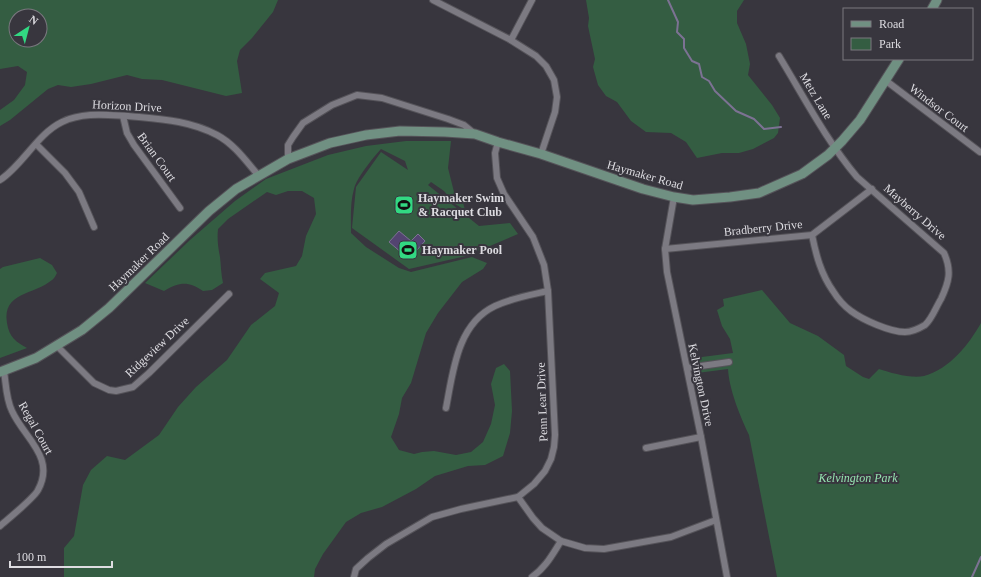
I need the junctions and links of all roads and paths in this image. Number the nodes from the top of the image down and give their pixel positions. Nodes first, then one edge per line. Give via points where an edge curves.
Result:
1 (432, 0) edge
2 (532, 0) edge
3 (511, 40) junction
4 (779, 56) dead end
5 (898, 60) edge
6 (885, 80) junction
7 (123, 116) junction
8 (475, 134) junction
9 (498, 142) junction
10 (36, 144) junction
11 (835, 149) junction
12 (980, 152) edge
13 (541, 154) junction
14 (288, 158) junction
15 (258, 175) junction
16 (0, 180) edge
17 (872, 189) junction
18 (674, 197) junction
19 (180, 208) dead end
20 (94, 227) dead end
21 (812, 235) junction
22 (665, 249) junction
23 (548, 291) junction
24 (229, 294) dead end
25 (57, 346) junction
26 (729, 362) dead end
27 (686, 368) junction
28 (2, 372) edge
29 (446, 408) dead end
30 (701, 437) junction
31 (646, 448) dead end
32 (518, 497) junction
33 (716, 520) junction
34 (0, 526) edge
35 (560, 541) junction
36 (354, 577) edge
37 (532, 577) edge
38 (727, 577) edge

1 - 3 street
2 - 3 street
3 - 13 street via 536,56 554,80 557,97 555,112
4 - 11 street, Metz Lane
5 - 6 main road, Haymaker Road
6 - 11 main road, Haymaker Road via 860,120
6 - 12 street, Windsor Court
7 - 10 street, Horizon Drive via 97,114 62,122
7 - 15 street, Horizon Drive via 170,119 202,128 235,148
7 - 19 street, Brian Court via 134,145
8 - 9 main road, Haymaker Road
8 - 14 main road, Haymaker Road via 400,131 366,135 330,143
8 - 14 street, Haymaker Road via 464,125 448,119 382,98 357,95 332,105 303,123 288,145
9 - 13 main road, Haymaker Road
9 - 23 street, Penn Lear Drive via 495,153 497,178 504,194 533,237 544,265
10 - 16 street, Horizon Drive via 10,173
10 - 20 street via 65,173 79,192
11 - 17 street, Mayberry Drive via 857,177
11 - 18 main road, Haymaker Road via 802,174 759,193 694,200
13 - 18 main road, Haymaker Road via 642,189
14 - 15 main road, Haymaker Road
15 - 25 main road, Haymaker Road via 209,211 109,308
17 - 21 street, Bradberry Drive
17 - 21 street, Mayberry Drive via 936,245 948,262 950,274 947,287 926,324 906,332 895,331 852,312 841,302 826,280 816,257
18 - 22 street, Kelvington Drive
21 - 22 street, Bradberry Drive
22 - 27 street, Kelvington Drive via 667,272
23 - 29 street via 513,299 493,307 478,318 466,333 458,353
23 - 32 street, Penn Lear Drive via 554,448 545,471
24 - 25 street, Ridgeview Drive via 133,387 116,391 94,383
25 - 28 main road, Haymaker Road
26 - 27 street
27 - 30 street, Kelvington Drive
28 - 34 street, Regal Court via 12,410 40,455 44,464 44,476 38,492
30 - 31 street
30 - 33 street, Kelvington Drive
32 - 35 street via 542,528
32 - 36 street, Penn Lear Drive via 432,517 386,544 356,569
33 - 35 street via 671,536 604,549 585,548
33 - 38 street, Kelvington Drive
35 - 37 street via 548,563

